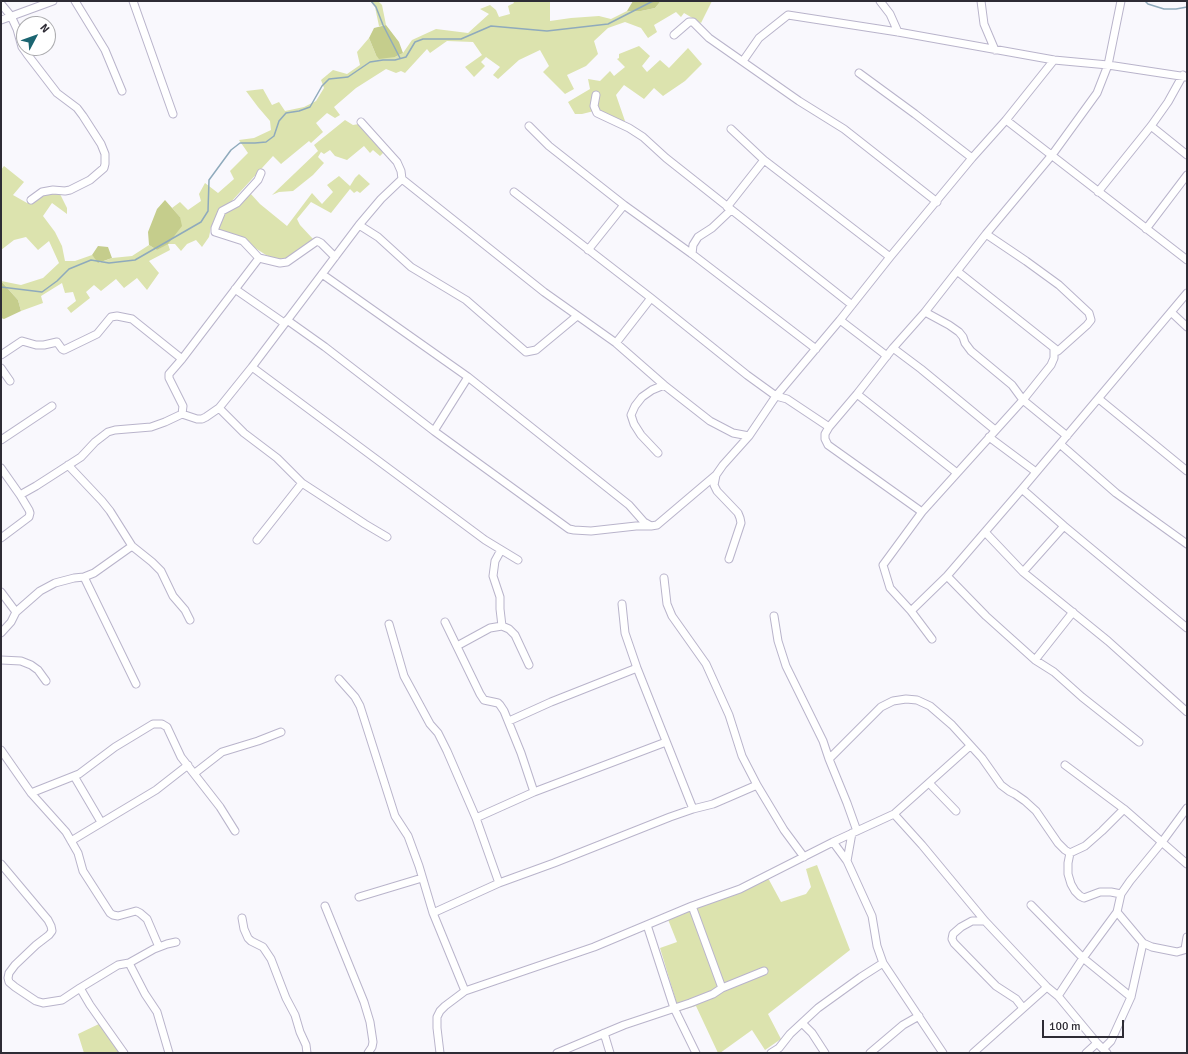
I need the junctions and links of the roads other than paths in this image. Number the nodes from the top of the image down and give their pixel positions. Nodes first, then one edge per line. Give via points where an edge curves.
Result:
1 (52, 1) edge
2 (75, 1) edge
3 (133, 1) edge
4 (880, 1) edge
5 (982, 1) edge
6 (1120, 1) edge
7 (1, 4) edge
8 (40, 4) edge
9 (10, 16) junction
10 (1, 20) edge
11 (898, 32) junction
12 (674, 35) dead end
13 (995, 50) junction
14 (1054, 60) junction
15 (743, 61) junction
16 (1108, 65) junction
17 (859, 73) dead end
18 (1185, 76) edge
19 (122, 91) dead end
20 (596, 95) dead end
21 (173, 114) dead end
22 (1006, 120) junction
23 (361, 122) dead end
24 (529, 126) dead end
25 (1151, 126) junction
26 (731, 129) dead end
27 (1052, 155) junction
28 (1187, 155) edge
29 (972, 158) junction
30 (764, 160) junction
31 (261, 173) dead end
32 (1187, 175) edge
33 (402, 179) junction
34 (514, 192) dead end
35 (1098, 192) junction
36 (31, 200) dead end
37 (937, 202) junction
38 (624, 205) junction
39 (729, 208) junction
40 (359, 225) junction
41 (1146, 229) junction
42 (986, 234) junction
43 (588, 250) junction
44 (692, 254) junction
45 (890, 257) junction
46 (259, 258) junction
47 (335, 258) junction
48 (1187, 260) edge
49 (957, 271) junction
50 (322, 274) junction
51 (235, 289) junction
52 (1187, 293) edge
53 (651, 298) junction
54 (852, 305) junction
55 (924, 312) junction
56 (1171, 312) junction
57 (577, 316) junction
58 (840, 320) junction
59 (286, 321) junction
60 (1187, 327) edge
61 (616, 343) junction
62 (893, 348) junction
63 (816, 349) junction
64 (1054, 349) junction
65 (1, 355) edge
66 (887, 356) junction
67 (182, 359) junction
68 (252, 367) junction
69 (1, 368) edge
70 (468, 377) junction
71 (10, 381) dead end
72 (664, 385) junction
73 (857, 394) junction
74 (776, 396) junction
75 (1099, 399) junction
76 (1023, 400) junction
77 (52, 406) dead end
78 (219, 408) junction
79 (182, 414) junction
80 (829, 427) junction
81 (995, 430) junction
82 (434, 431) junction
83 (749, 436) junction
84 (1067, 436) junction
85 (989, 437) junction
86 (1, 440) edge
87 (1060, 444) junction
88 (658, 453) dead end
89 (68, 465) junction
90 (1, 468) edge
91 (1036, 472) junction
92 (1187, 472) edge
93 (957, 473) junction
94 (716, 475) junction
95 (302, 483) junction
96 (1022, 489) junction
97 (20, 495) junction
98 (922, 512) junction
99 (651, 526) junction
100 (1064, 526) junction
101 (985, 532) junction
102 (387, 537) dead end
103 (1, 538) edge
104 (257, 540) dead end
105 (1187, 544) edge
106 (132, 546) junction
107 (501, 550) junction
108 (730, 559) dead end
109 (518, 560) dead end
110 (1023, 572) junction
111 (947, 576) junction
112 (84, 577) junction
113 (664, 578) dead end
114 (1, 592) edge
115 (622, 604) dead end
116 (16, 612) junction
117 (911, 612) junction
118 (1073, 612) junction
119 (774, 616) dead end
120 (190, 620) dead end
121 (445, 622) dead end
122 (390, 624) dead end
123 (502, 626) junction
124 (1187, 628) edge
125 (1, 633) edge
126 (932, 639) dead end
127 (457, 646) junction
128 (1, 660) edge
129 (1036, 660) junction
130 (529, 665) dead end
131 (637, 668) junction
132 (339, 679) dead end
133 (46, 681) dead end
134 (136, 684) dead end
135 (1187, 712) edge
136 (509, 721) junction
137 (281, 732) dead end
138 (666, 742) junction
139 (1139, 742) dead end
140 (970, 746) junction
141 (1, 750) edge
142 (829, 759) junction
143 (188, 765) junction
144 (1065, 765) dead end
145 (195, 773) junction
146 (74, 776) junction
147 (929, 783) junction
148 (757, 785) junction
149 (534, 792) junction
150 (31, 793) junction
151 (1187, 808) edge
152 (693, 809) junction
153 (1124, 809) junction
154 (956, 811) dead end
155 (894, 814) junction
156 (476, 818) junction
157 (101, 822) junction
158 (235, 831) dead end
159 (855, 832) junction
160 (71, 841) junction
161 (833, 842) junction
162 (1162, 842) junction
163 (1070, 853) junction
164 (804, 857) junction
165 (846, 861) junction
166 (1, 864) edge
167 (1187, 864) edge
168 (422, 878) junction
169 (499, 883) junction
170 (1121, 894) junction
171 (359, 897) dead end
172 (1031, 905) dead end
173 (325, 906) dead end
174 (692, 906) junction
175 (433, 912) junction
176 (1117, 912) junction
177 (242, 918) dead end
178 (985, 922) junction
179 (647, 924) junction
180 (1187, 937) edge
181 (176, 942) dead end
182 (1143, 943) junction
183 (159, 947) junction
184 (1186, 949) edge
185 (1083, 958) junction
186 (129, 963) junction
187 (883, 963) junction
188 (764, 971) dead end
189 (5, 976) edge
190 (1047, 987) junction
191 (80, 988) junction
192 (722, 988) junction
193 (465, 991) junction
194 (1058, 996) junction
195 (1131, 997) junction
196 (674, 1008) junction
197 (1023, 1008) junction
198 (919, 1016) junction
199 (802, 1023) junction
200 (604, 1033) junction
201 (1097, 1043) junction
202 (1105, 1051) edge
203 (370, 1052) edge
204 (124, 1053) edge
205 (169, 1053) edge
206 (307, 1053) edge
207 (440, 1053) edge
208 (557, 1053) edge
209 (610, 1053) edge
210 (696, 1053) edge
211 (771, 1053) edge
212 (825, 1053) edge
213 (870, 1053) edge
214 (943, 1053) edge
215 (973, 1053) edge
216 (1086, 1053) edge

1 - 8 street
2 - 19 street via 105,50
3 - 21 street
4 - 11 street via 890,14
5 - 13 street via 984,24
6 - 16 street
7 - 9 street
8 - 9 street
9 - 10 street
9 - 36 street via 26,54 57,93 77,108 105,154 103,170 90,180 65,191 46,191
11 - 13 street
11 - 15 street via 788,15 759,38
12 - 15 street via 688,22 692,22 709,38
13 - 14 street
14 - 16 street
14 - 22 street
15 - 37 street via 844,129
16 - 18 street
16 - 27 street via 1097,93
17 - 29 street
18 - 25 street
20 - 39 street via 594,106 597,113 636,132
22 - 27 street
22 - 29 street
23 - 33 street via 397,162
24 - 38 street
25 - 28 street
25 - 35 street
26 - 30 street
27 - 35 street
27 - 42 street
29 - 37 street
30 - 39 street
30 - 45 street
31 - 46 street via 258,180 237,203 222,211 214,228 216,233 243,241
32 - 41 street
33 - 40 street
33 - 57 street
34 - 43 street
35 - 41 street
37 - 45 street
38 - 43 street
38 - 44 street
39 - 44 street via 712,228 698,237 693,245
39 - 54 street
40 - 47 street
40 - 57 street via 378,237 411,267 466,300 526,352 536,350
41 - 48 street
42 - 49 street
42 - 64 street via 1059,285 1089,313 1091,320 1087,325 1058,351
43 - 53 street
44 - 63 street
45 - 54 street
46 - 47 street via 287,262 317,241
46 - 51 street
47 - 50 street
49 - 55 street
49 - 64 street
50 - 59 street
50 - 70 street
51 - 59 street
51 - 67 street
52 - 56 street
53 - 61 street
53 - 74 street
54 - 58 street
55 - 62 street
55 - 76 street via 959,332 971,351 1012,386
56 - 60 street
56 - 75 street
57 - 61 street
58 - 63 street
58 - 66 street
59 - 68 street
59 - 82 street
61 - 72 street
62 - 66 street
62 - 81 street
63 - 74 street
64 - 76 street via 1051,366
65 - 67 street via 22,341 36,345 57,342 64,350 98,334 111,318 117,316 132,318
66 - 73 street
67 - 79 street via 169,376 183,406
68 - 78 street
68 - 107 street
69 - 71 street
70 - 82 street
70 - 99 street via 629,505
72 - 83 street via 710,421 733,433
72 - 88 street via 642,398 631,415 641,435
73 - 80 street
73 - 93 street
74 - 80 street via 787,399
74 - 83 street
75 - 84 street
75 - 92 street
76 - 81 street
76 - 84 street
77 - 86 street
78 - 79 street via 202,419
78 - 95 street
79 - 89 street via 151,426 108,432 81,457
80 - 98 street via 825,434 828,445
81 - 85 street
82 - 99 street via 570,529 591,531
83 - 94 street
84 - 87 street
85 - 91 street
85 - 93 street
87 - 91 street
87 - 105 street via 1116,493
89 - 97 street
89 - 106 street via 110,511
90 - 97 street
91 - 96 street
93 - 98 street
94 - 99 street via 657,525
94 - 108 street via 714,485 717,491 738,513 741,524
95 - 102 street
95 - 104 street
96 - 100 street
96 - 101 street
97 - 103 street via 29,510 29,517
98 - 117 street via 883,565 890,588
100 - 110 street
100 - 124 street
101 - 110 street
101 - 111 street
106 - 112 street via 94,574
106 - 120 street via 161,571 173,596
107 - 109 street
107 - 123 street via 494,561 493,576 500,597
110 - 118 street
111 - 117 street
111 - 129 street via 986,616
112 - 116 street via 55,583 40,591
112 - 134 street
113 - 148 street via 667,604 672,616 706,664 742,756
114 - 116 street
115 - 131 street via 626,633
116 - 125 street
117 - 126 street
118 - 129 street
118 - 135 street
119 - 142 street via 786,666 823,741
121 - 127 street
122 - 156 street via 404,676 430,724 438,733
123 - 127 street via 490,628
123 - 130 street via 515,635
127 - 136 street via 484,700 498,703
128 - 133 street via 21,661 31,665
129 - 139 street
131 - 136 street
131 - 138 street
132 - 168 street via 360,706 396,816 408,836
136 - 149 street
137 - 145 street via 222,752
138 - 149 street
138 - 152 street
140 - 142 street via 952,725 930,706 917,700 906,699 893,701 881,707
140 - 147 street
140 - 163 street via 1001,785 1036,811 1058,843
141 - 150 street
142 - 159 street via 847,803
143 - 145 street
143 - 146 street via 181,757 167,727 157,723 115,747
143 - 157 street via 156,790
144 - 153 street
145 - 158 street
146 - 150 street
146 - 157 street
147 - 154 street
147 - 155 street
148 - 152 street
148 - 164 street
149 - 156 street
150 - 160 street
151 - 162 street
152 - 169 street
153 - 162 street
153 - 163 street via 1085,846
155 - 159 street
155 - 178 street
156 - 169 street
157 - 160 street
159 - 161 street
159 - 165 street
160 - 183 street via 78,853 83,871 110,913 118,916 136,911 140,913 147,919
161 - 164 street
161 - 165 street
162 - 167 street
162 - 170 street
163 - 170 street via 1068,874 1071,884 1080,896 1084,898 1100,892
164 - 174 street via 740,889
165 - 187 street via 872,916
166 - 189 street via 48,920 52,931
168 - 171 street
168 - 175 street
169 - 175 street
170 - 176 street
172 - 185 street
173 - 203 street via 364,1002 372,1032
174 - 179 street
174 - 192 street
175 - 193 street
176 - 182 street
176 - 185 street
177 - 206 street via 248,938 263,947 271,959 295,1014
178 - 190 street
178 - 197 street via 972,921 953,934 952,939 996,986
179 - 193 street via 594,947
179 - 196 street
180 - 184 street
181 - 183 street
182 - 184 street via 1177,952
182 - 195 street
183 - 186 street
185 - 194 street
185 - 195 street
186 - 191 street via 118,965
186 - 205 street via 157,1012
187 - 198 street
187 - 199 street via 818,1008
188 - 192 street
189 - 191 street via 14,987 36,1001 62,1000
190 - 194 street
190 - 197 street
191 - 204 street
192 - 196 street
193 - 207 street via 445,1006 437,1017
194 - 201 street
195 - 202 street
196 - 200 street
196 - 210 street
197 - 215 street
198 - 213 street via 898,1029
198 - 214 street
199 - 211 street
199 - 212 street
200 - 208 street
200 - 209 street
201 - 202 street
201 - 216 street

